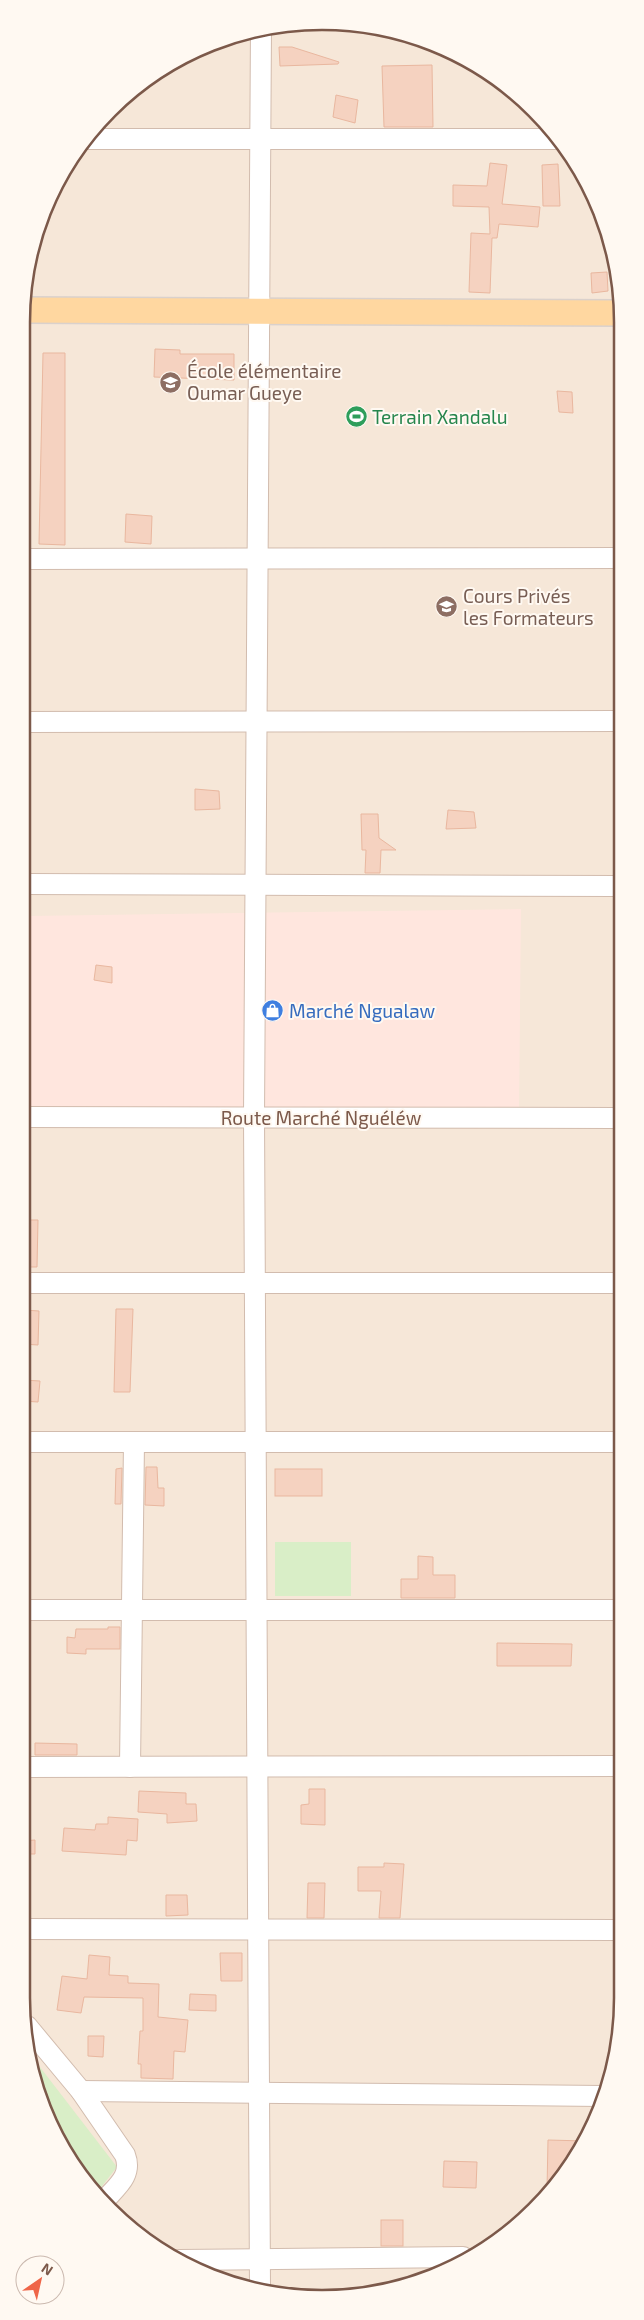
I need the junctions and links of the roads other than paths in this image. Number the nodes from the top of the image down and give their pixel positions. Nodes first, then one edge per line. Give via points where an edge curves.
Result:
1 (261, 37) edge
2 (94, 139) edge
3 (261, 139) junction
4 (550, 139) edge
5 (31, 310) edge
6 (259, 311) junction
7 (614, 313) edge
8 (614, 558) edge
9 (30, 559) edge
10 (258, 559) junction
11 (614, 721) edge
12 (30, 722) edge
13 (257, 722) junction
14 (30, 884) edge
15 (256, 884) junction
16 (614, 886) edge
17 (30, 1117) edge
18 (254, 1118) junction
19 (614, 1118) edge
20 (30, 1283) edge
21 (256, 1283) junction
22 (614, 1283) edge
23 (30, 1442) edge
24 (134, 1442) junction
25 (257, 1442) junction
26 (614, 1442) edge
27 (30, 1610) edge
28 (132, 1610) junction
29 (258, 1610) junction
30 (614, 1610) edge
31 (259, 1766) junction
32 (614, 1766) edge
33 (30, 1767) edge
34 (130, 1767) junction
35 (30, 1929) edge
36 (260, 1930) junction
37 (614, 1930) edge
38 (32, 2032) edge
39 (80, 2091) junction
40 (259, 2094) junction
41 (597, 2096) edge
42 (108, 2196) edge
43 (455, 2258) edge
44 (260, 2259) junction
45 (193, 2260) edge
46 (260, 2283) edge

1 - 3 street
2 - 3 street
3 - 4 street
3 - 6 street
5 - 6 main road
6 - 7 main road
6 - 10 street
8 - 10 street
9 - 10 street
10 - 13 street
11 - 13 street
12 - 13 street
13 - 15 street
14 - 15 street
15 - 16 street
15 - 18 street
17 - 18 street, Route Marché Nguéléw
18 - 19 street, Route Marché Nguéléw
18 - 21 street
20 - 21 street
21 - 22 street
21 - 25 street
23 - 24 street
24 - 25 street
24 - 28 street
25 - 26 street
25 - 29 street
27 - 28 street
28 - 29 street
28 - 34 street
29 - 30 street
29 - 31 street
31 - 32 street
31 - 34 street
31 - 36 street
33 - 34 street
35 - 36 street
36 - 37 street
36 - 40 street
38 - 39 street
39 - 40 street
39 - 42 street via 129,2165 125,2176
40 - 41 street
40 - 44 street
43 - 44 street
44 - 45 street
44 - 46 street

